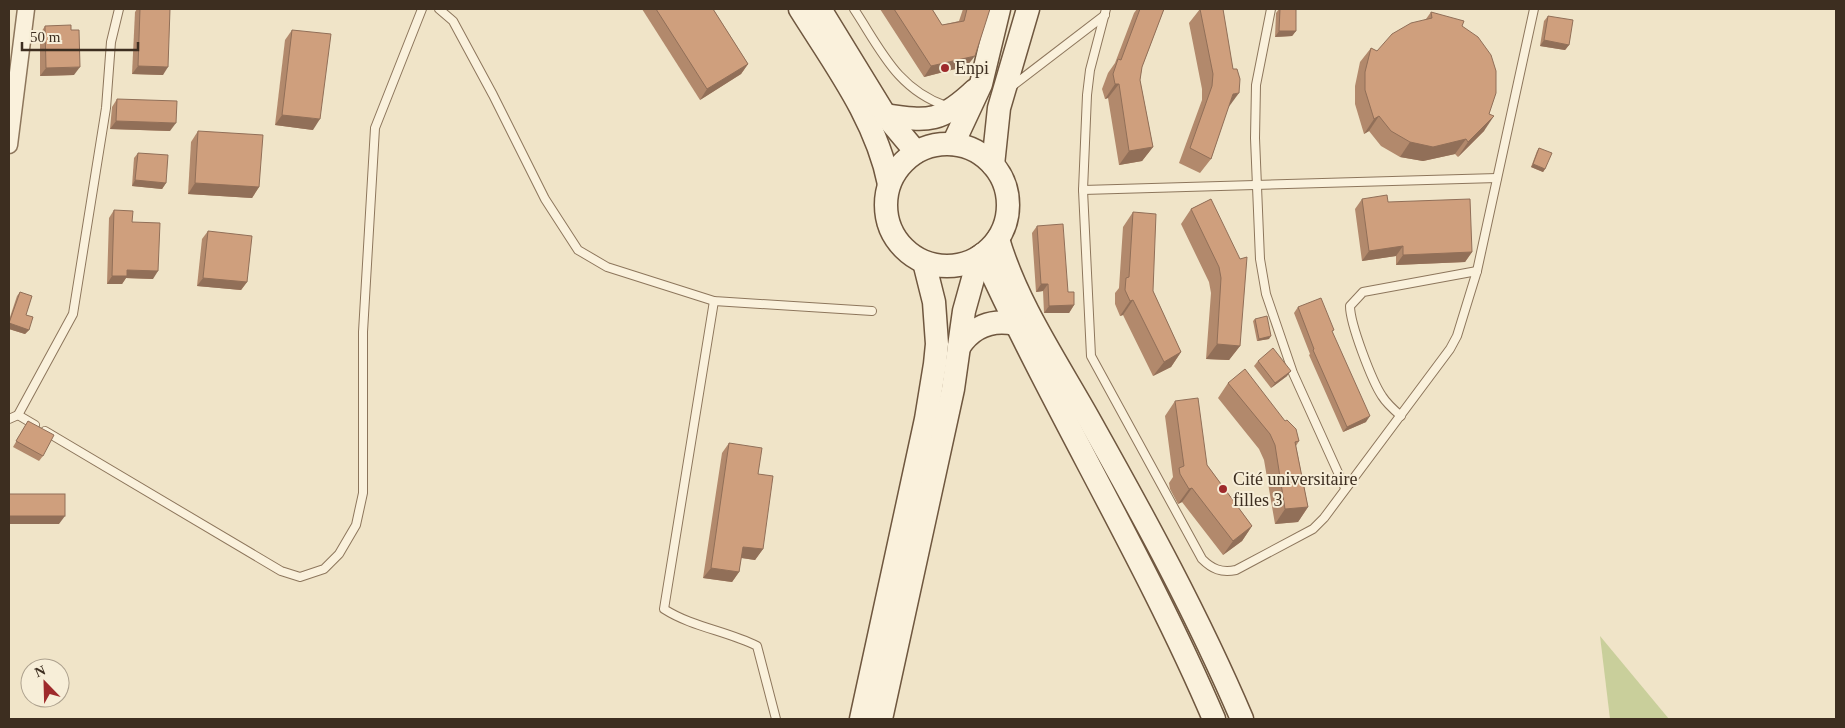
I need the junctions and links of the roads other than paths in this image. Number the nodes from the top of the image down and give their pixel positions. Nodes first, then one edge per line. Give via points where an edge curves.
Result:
1 (26, 9) edge
2 (119, 9) edge
3 (422, 9) edge
4 (439, 9) edge
5 (800, 9) edge
6 (820, 9) edge
7 (854, 9) edge
8 (999, 9) edge
9 (1028, 9) edge
10 (1271, 9) edge
11 (1534, 9) edge
12 (1106, 12) edge
13 (981, 84) junction
14 (1003, 93) junction
15 (954, 109) junction
16 (886, 115) junction
17 (953, 144) junction
18 (9, 145) edge
19 (916, 152) junction
20 (993, 165) junction
21 (1497, 178) junction
22 (889, 184) junction
23 (1257, 185) junction
24 (1083, 190) junction
25 (987, 250) junction
26 (924, 262) junction
27 (1477, 272) junction
28 (714, 301) junction
29 (872, 311) dead end
30 (1015, 324) junction
31 (959, 348) junction
32 (18, 415) junction
33 (1401, 416) junction
34 (9, 419) edge
35 (1345, 488) junction
36 (776, 719) edge
37 (861, 719) edge
38 (881, 719) edge
39 (1214, 719) edge
40 (1242, 719) edge

1 - 18 street
2 - 32 lane via 111,42 106,108 73,314
3 - 32 lane via 376,128 363,332 363,493 356,525 339,554 324,569 300,577 281,571
4 - 28 lane via 452,21 494,95 545,199 578,250 606,267
5 - 22 main road via 870,122 883,155
6 - 16 main road
7 - 15 lane via 908,86 926,98
8 - 13 main road
9 - 14 main road
10 - 23 lane via 1256,85
11 - 21 lane
12 - 14 lane
12 - 24 lane via 1089,78
13 - 15 main road
13 - 17 main road
14 - 20 main road via 998,108
15 - 16 main road via 932,119
16 - 19 main road
17 - 19 main road via 934,145
17 - 20 main road via 975,150
19 - 22 main road via 895,171
20 - 25 main road via 1006,188 1008,214
21 - 23 lane
21 - 27 lane
22 - 26 main road via 886,197 888,224 902,247
23 - 24 lane
23 - 35 lane via 1260,260 1266,294 1294,373
24 - 35 lane via 1091,356 1202,559 1219,571 1236,570 1312,529
25 - 26 main road via 969,262 952,266
25 - 30 main road
25 - 31 main road via 964,311
25 - 40 main road via 1014,283 1146,522
26 - 37 main road via 934,302 935,364
27 - 33 lane via 1457,336
27 - 33 lane via 1363,292 1350,306 1377,389
28 - 29 lane
28 - 36 lane via 664,608 680,619 738,636 756,646
30 - 31 main road via 982,325 973,330
30 - 39 main road via 1160,603
31 - 38 main road via 953,389
32 - 34 lane
33 - 35 lane

